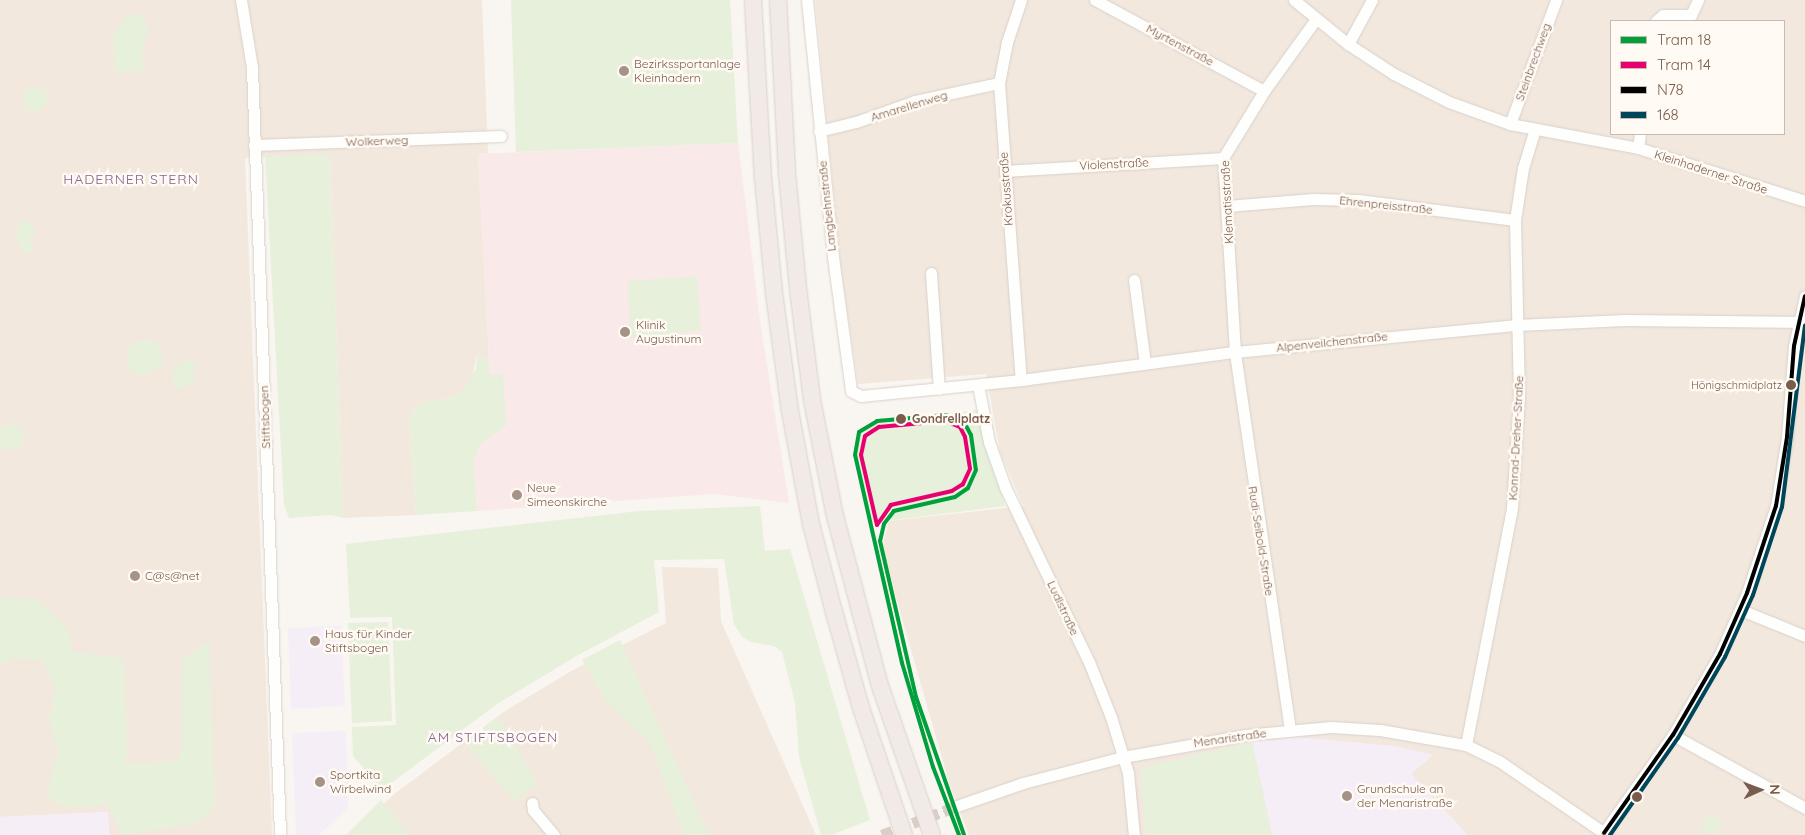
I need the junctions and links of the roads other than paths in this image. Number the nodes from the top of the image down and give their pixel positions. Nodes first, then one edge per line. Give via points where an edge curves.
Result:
1 (241, 0) edge
2 (753, 0) edge
3 (778, 0) edge
4 (807, 0) edge
5 (1021, 0) edge
6 (1095, 0) edge
7 (1294, 0) edge
8 (1372, 0) edge
9 (1556, 0) edge
10 (1698, 0) edge
11 (1316, 20) junction
12 (1657, 20) edge
13 (1348, 44) junction
14 (999, 83) junction
15 (1264, 91) junction
16 (1510, 124) junction
17 (1535, 129) junction
18 (819, 131) junction
19 (1640, 135) edge
20 (500, 136) dead end
21 (254, 145) junction
22 (1638, 148) junction
23 (1223, 158) junction
24 (1005, 171) junction
25 (1805, 201) edge
26 (1227, 206) junction
27 (1515, 220) junction
28 (931, 273) dead end
29 (1134, 280) dead end
30 (1805, 296) edge
31 (1801, 322) edge
32 (1517, 325) junction
33 (1235, 352) junction
34 (1145, 362) junction
35 (1021, 380) junction
36 (978, 385) junction
37 (939, 389) junction
38 (869, 396) joint
39 (1741, 610) junction
40 (1805, 636) edge
41 (1290, 730) junction
42 (1673, 735) junction
43 (1466, 745) junction
44 (1123, 757) junction
45 (532, 803) dead end
46 (957, 806) tunnel mouth
47 (1805, 808) edge
48 (1604, 834) edge
49 (280, 835) edge
50 (554, 835) edge
51 (904, 835) edge
52 (932, 835) edge
53 (1134, 835) edge

1 - 21 street, Stiftsbogen via 250,52
2 - 51 highway via 763,178 774,293 810,524 861,708
3 - 52 highway via 788,184 812,400 835,516 879,683
4 - 18 street, Langbehnstraße
5 - 14 street, Krokusstraße via 1007,42
6 - 15 street, Myrtenstraße
7 - 11 street, Kleinhaderner Straße
8 - 13 street
9 - 16 street, Steinbrechweg
10 - 12 street via 1691,15 1663,15
11 - 13 street, Kleinhaderner Straße
11 - 15 street, Klematisstraße
13 - 16 street, Kleinhaderner Straße via 1394,74 1450,102
14 - 18 street, Amarellenweg via 915,102
14 - 24 street, Krokusstraße
15 - 23 street, Klematisstraße
16 - 17 street, Kleinhaderner Straße
17 - 22 street, Kleinhaderner Straße
17 - 27 street, Konrad-Dreher-Straße via 1523,168
18 - 38 street, Langbehnstraße via 851,391
19 - 22 street
20 - 21 street, Wolkerweg
21 - 49 street, Stiftsbogen
22 - 25 street, Kleinhaderner Straße
23 - 24 street, Violenstraße
23 - 26 street, Klematisstraße
24 - 35 street, Krokusstraße
26 - 27 street, Ehrenpreisstraße via 1358,200
26 - 33 street, Klematisstraße
27 - 32 street, Konrad-Dreher-Straße
28 - 37 street
29 - 34 street
30 - 31 street
31 - 32 street, Alpenveilchenstraße via 1625,320
31 - 39 street via 1776,506
32 - 33 street, Alpenveilchenstraße
32 - 43 street, Konrad-Dreher-Straße via 1519,396 1512,508
33 - 34 street, Alpenveilchenstraße
33 - 41 street, Rudi-Seibold-Straße
34 - 35 street, Alpenveilchenstraße
35 - 36 street, Alpenveilchenstraße
36 - 37 street, Alpenveilchenstraße
36 - 44 street, Ludlstraße via 989,442 1004,487 1089,662
37 - 38 street, Alpenveilchenstraße
39 - 40 street
39 - 42 street via 1720,654
41 - 43 street, Menaristraße via 1331,727 1380,730
41 - 44 street, Menaristraße via 1192,742
42 - 47 street
42 - 48 street
43 - 48 street, Menaristraße via 1500,761
44 - 46 street, Menaristraße via 1023,783
44 - 53 street, Ludlstraße via 1128,773
45 - 50 street

